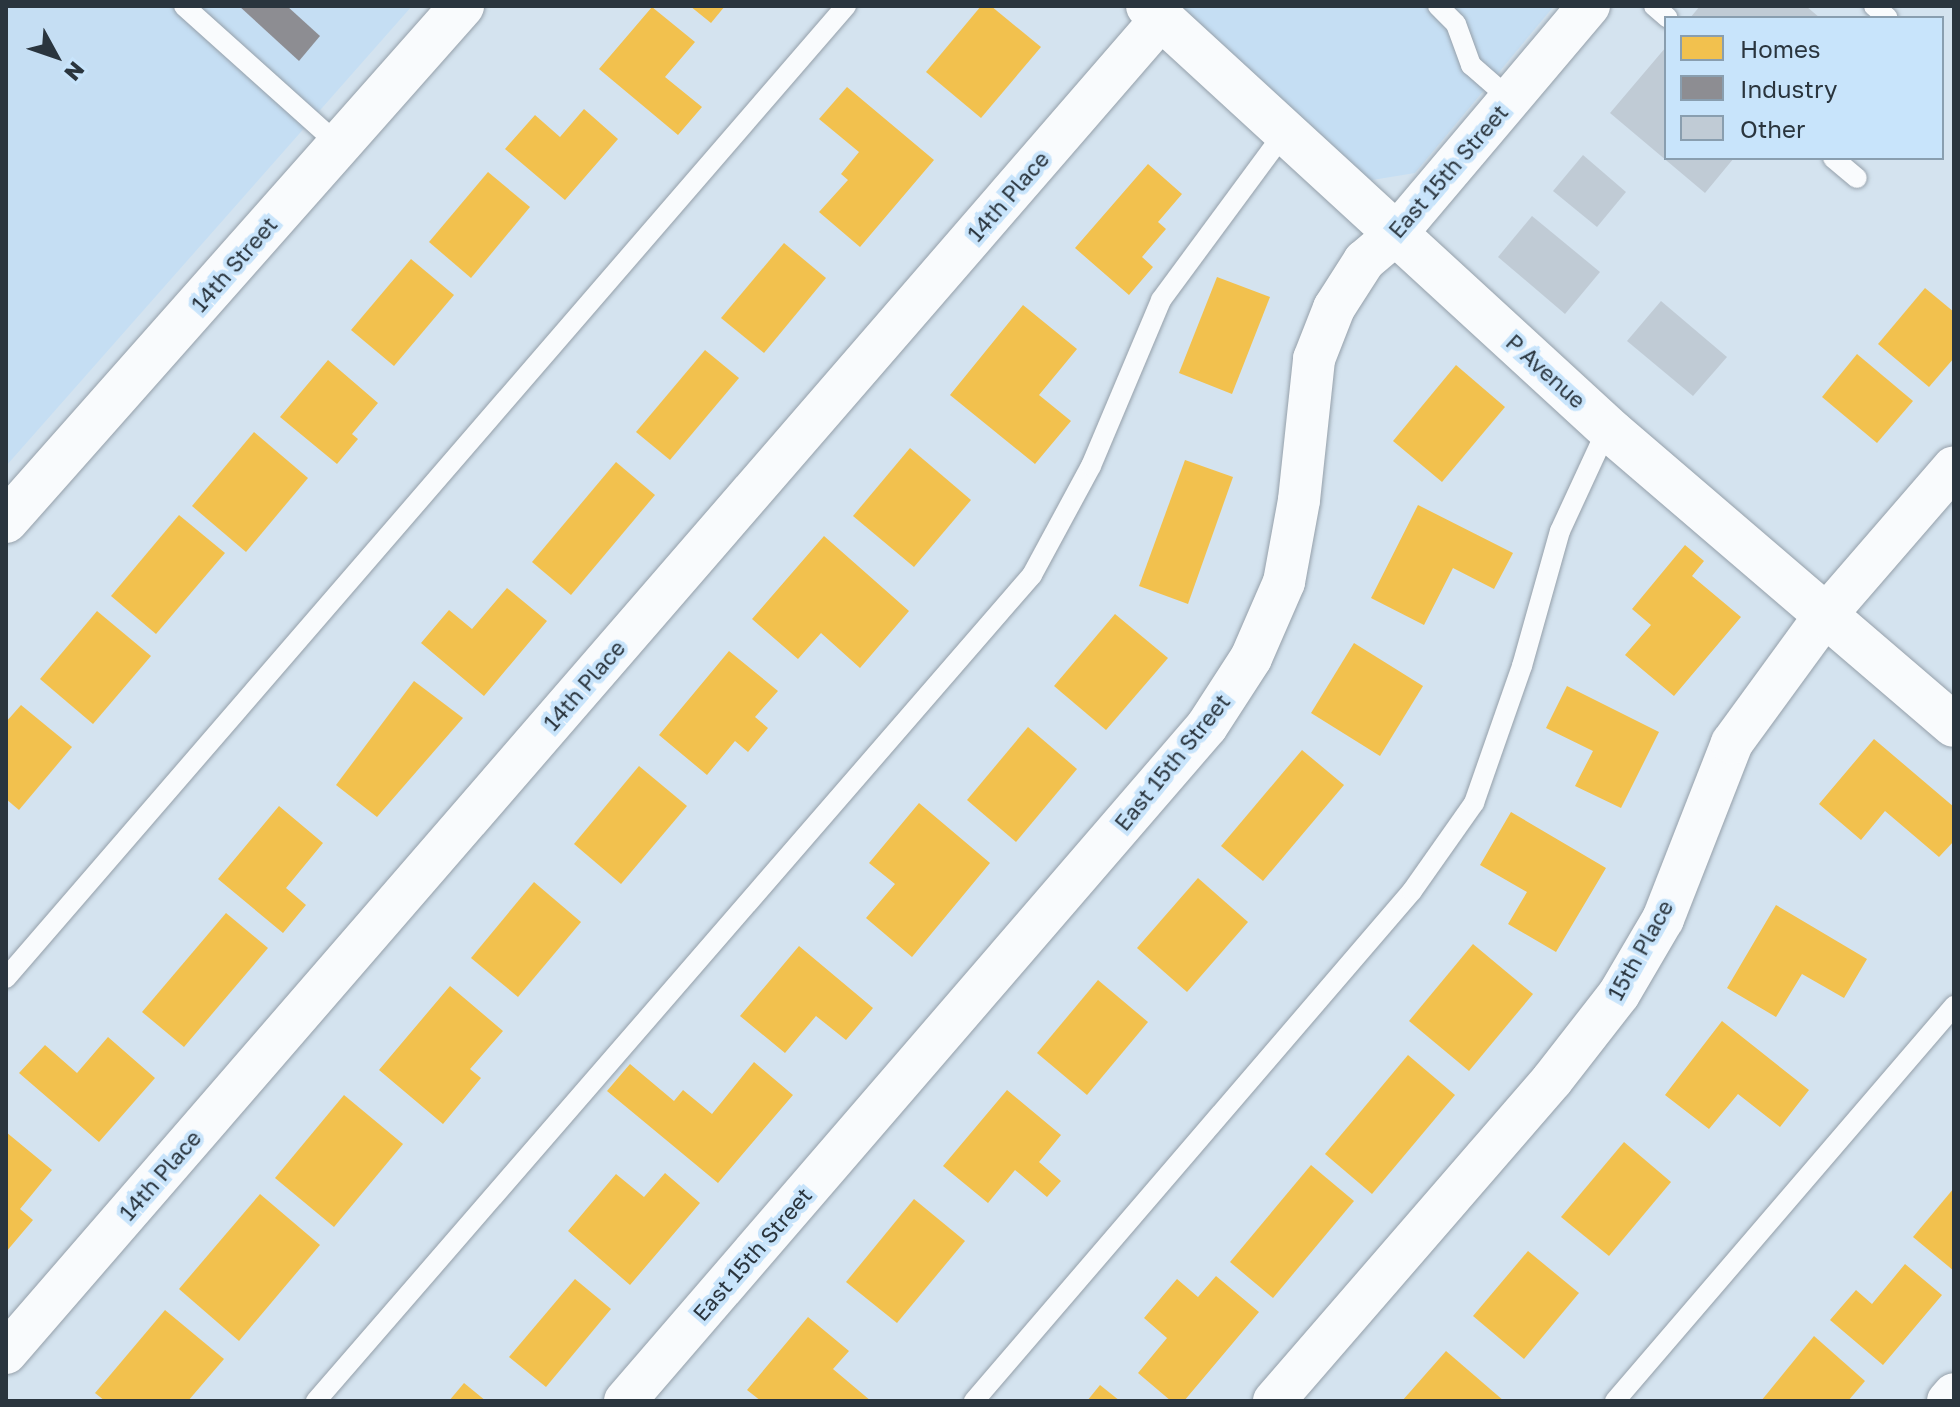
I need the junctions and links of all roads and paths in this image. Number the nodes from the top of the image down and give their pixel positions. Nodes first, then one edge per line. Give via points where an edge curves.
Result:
1 (184, 6) edge
2 (462, 6) edge
3 (846, 6) edge
4 (1438, 6) edge
5 (1578, 10) edge
6 (1155, 12) edge
7 (1510, 99) junction
8 (1285, 132) junction
9 (339, 145) junction
10 (1835, 160) edge
11 (1857, 178) dead end
12 (1396, 234) junction
13 (1608, 427) junction
14 (1954, 467) edge
15 (6, 521) edge
16 (1824, 617) junction
17 (1954, 725) edge
18 (6, 978) edge
19 (1954, 1006) edge
20 (6, 1353) edge
21 (1954, 1394) edge
22 (316, 1401) edge
23 (625, 1401) edge
24 (974, 1401) edge
25 (1274, 1401) edge
26 (1615, 1401) edge
27 (1948, 1401) edge

1 - 9 lane
2 - 9 street, 14th Street
3 - 18 lane
4 - 7 lane via 1456,24 1471,65
5 - 7 street, East 15th Street
6 - 8 street, P Avenue
6 - 20 street, 14th Place
7 - 12 street, East 15th Street
8 - 12 street, P Avenue
8 - 22 lane via 1161,300 1091,466 1032,575
9 - 15 street, 14th Street
10 - 11 lane
12 - 13 street, P Avenue
12 - 23 street, East 15th Street via 1364,261 1334,308 1314,359 1284,582 1251,658 1207,726
13 - 16 street, P Avenue
13 - 24 lane via 1560,531 1522,666 1474,803 1412,891
14 - 16 street, 15th Place
16 - 17 street, P Avenue
16 - 25 street, 15th Place via 1732,743 1663,919 1619,994 1552,1080
19 - 26 lane
21 - 27 street

